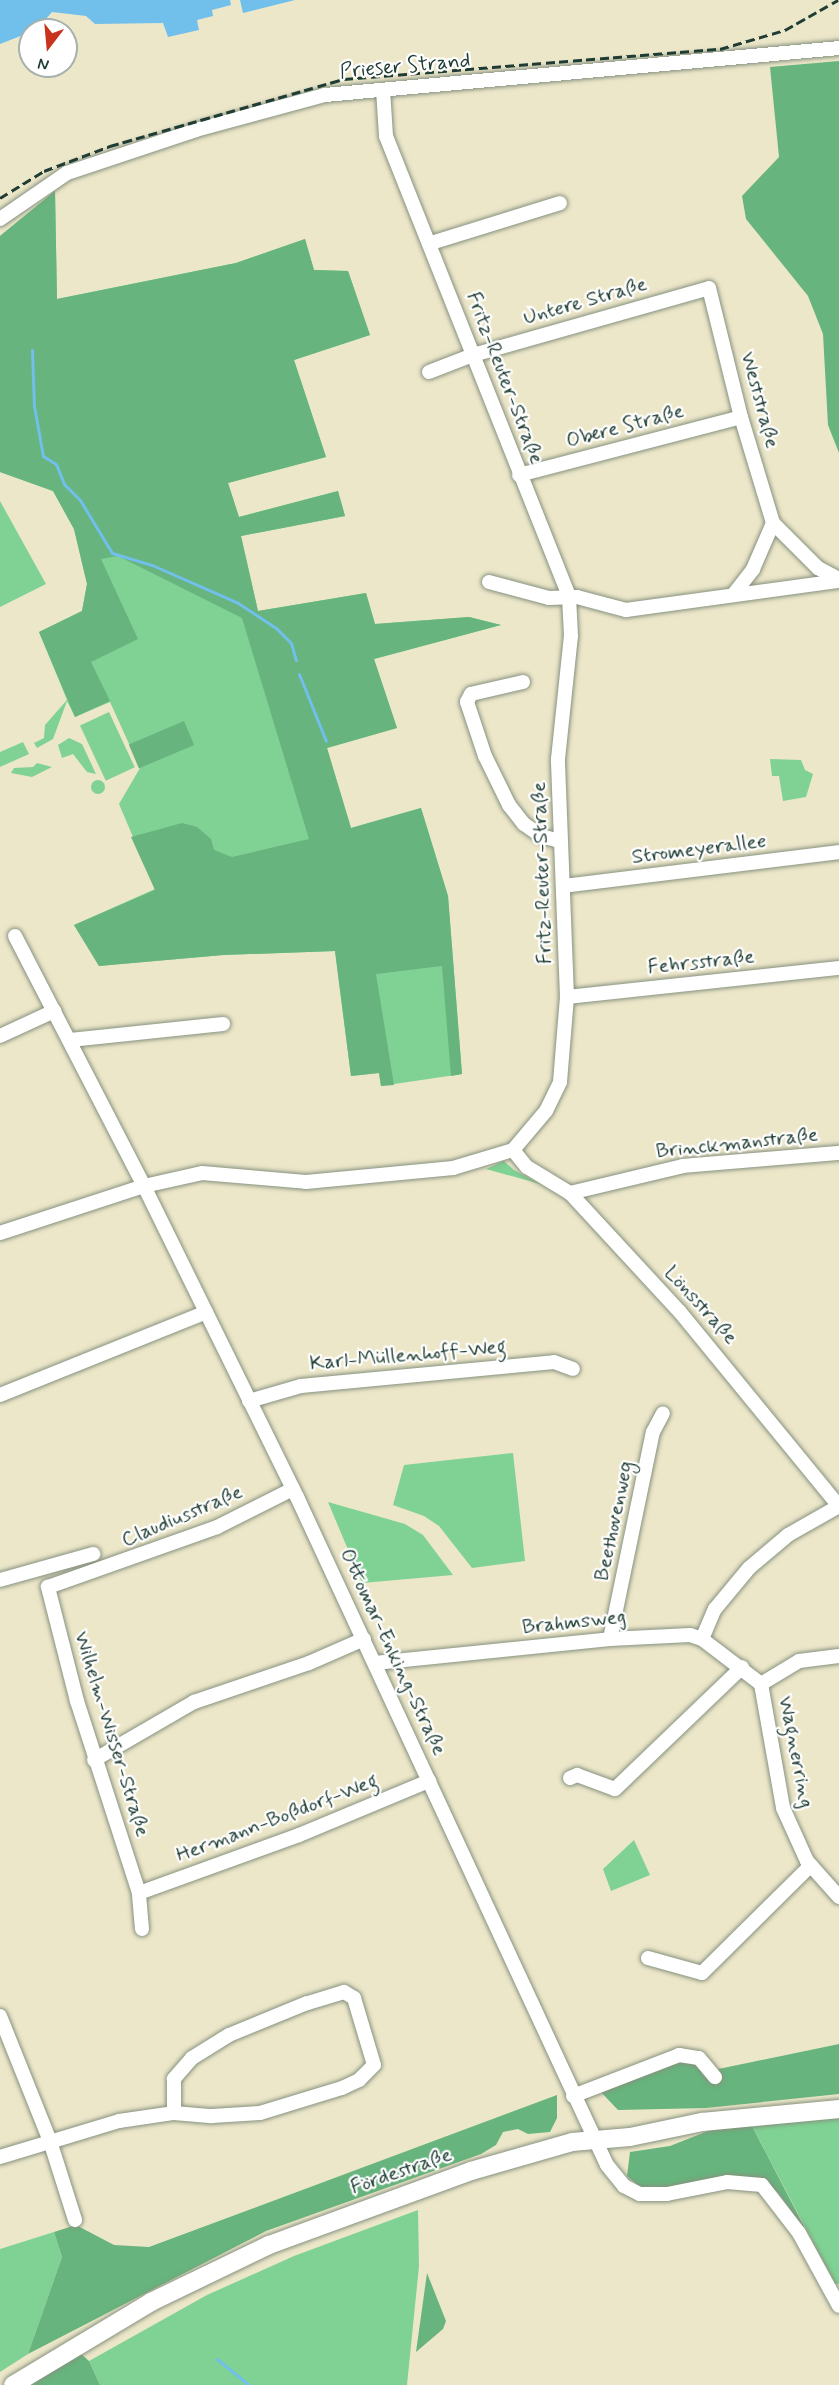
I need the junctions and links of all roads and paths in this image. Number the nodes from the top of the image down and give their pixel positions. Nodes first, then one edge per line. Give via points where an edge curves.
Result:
1 (839, 48) edge
2 (383, 90) junction
3 (560, 203) dead end
4 (0, 219) edge
5 (430, 243) junction
6 (709, 288) joint
7 (473, 355) junction
8 (429, 372) dead end
9 (741, 417) junction
10 (519, 475) junction
11 (773, 523) junction
12 (839, 580) edge
13 (489, 582) dead end
14 (733, 595) junction
15 (568, 597) junction
16 (523, 682) dead end
17 (560, 841) junction
18 (839, 852) edge
19 (563, 886) junction
20 (15, 936) dead end
21 (839, 968) edge
22 (567, 997) junction
23 (54, 1011) junction
24 (223, 1024) dead end
25 (70, 1040) junction
26 (2, 1041) edge
27 (513, 1150) junction
28 (839, 1153) edge
29 (144, 1186) junction
30 (570, 1193) junction
31 (0, 1233) edge
32 (206, 1312) junction
33 (573, 1368) dead end
34 (0, 1395) edge
35 (249, 1401) junction
36 (663, 1413) dead end
37 (293, 1489) junction
38 (839, 1506) edge
39 (86, 1575) junction
40 (0, 1580) edge
41 (48, 1587) joint
42 (364, 1639) junction
43 (610, 1639) junction
44 (702, 1639) junction
45 (839, 1656) edge
46 (375, 1662) junction
47 (742, 1667) junction
48 (762, 1684) junction
49 (94, 1760) junction
50 (570, 1778) dead end
51 (429, 1782) junction
52 (811, 1865) junction
53 (139, 1893) junction
54 (839, 1897) edge
55 (142, 1929) dead end
56 (648, 1959) dead end
57 (0, 2016) edge
58 (715, 2077) dead end
59 (573, 2096) junction
60 (839, 2109) edge
61 (174, 2113) junction
62 (593, 2140) junction
63 (50, 2141) junction
64 (0, 2157) edge
65 (75, 2220) dead end
66 (839, 2307) edge
67 (14, 2385) edge

1 - 2 street, Prieser Strand
2 - 4 street, Prieser Strand via 325,95 111,157 53,180
2 - 5 street, Fritz-Reuter-Straße via 386,136
3 - 5 street
5 - 7 street, Fritz-Reuter-Straße
6 - 7 street, Untere Straße
6 - 9 street, Weststraße
7 - 8 street, Untere Straße
7 - 10 street, Fritz-Reuter-Straße
9 - 10 street, Obere Straße
9 - 11 street, Weststraße
10 - 15 street, Fritz-Reuter-Straße
11 - 12 street, Weststraße via 818,568
11 - 14 street via 753,569
12 - 14 street
13 - 15 street via 549,598
14 - 15 street via 626,610
15 - 17 street, Fritz-Reuter-Straße via 571,636 558,759
16 - 17 street via 471,694 467,702 485,756 509,805 524,824 541,836
17 - 19 street, Fritz-Reuter-Straße
18 - 19 street, Stromeyerallee
19 - 22 street, Fritz-Reuter-Straße
20 - 23 street, Ottomar-Enking-Straße
21 - 22 street, Fehrsstraße
22 - 27 street, Fritz-Reuter-Straße via 560,1082 546,1112
23 - 25 street, Ottomar-Enking-Straße
23 - 26 street
24 - 25 street
25 - 29 street, Ottomar-Enking-Straße
27 - 29 street via 453,1168 382,1178 306,1182 201,1173
27 - 30 street, Lönsstraße via 527,1167
28 - 30 street, Brinckmanstraße via 683,1166
29 - 31 street
29 - 32 street, Ottomar-Enking-Straße
30 - 38 street, Lönsstraße via 714,1350
32 - 34 street
32 - 35 street, Ottomar-Enking-Straße
33 - 35 street, Karl-Müllenhoff-Weg via 554,1362 301,1386
35 - 37 street, Ottomar-Enking-Straße
36 - 43 street, Beethovenweg via 653,1432
37 - 39 street, Claudiusstraße via 217,1527
37 - 42 street, Ottomar-Enking-Straße
38 - 44 street via 788,1535 749,1568 715,1609
39 - 40 street via 87,1555
39 - 41 street, Claudiusstraße
41 - 49 street, Wilhelm-Wisser-Straße
42 - 46 street, Ottomar-Enking-Straße
42 - 49 street via 309,1663 194,1702
43 - 44 street, Brahmsweg via 673,1635
43 - 46 street, Brahmsweg
44 - 47 street, Brahmsweg
45 - 48 street, Wagnerring via 798,1661
46 - 51 street, Ottomar-Enking-Straße
47 - 48 street, Brahmsweg
47 - 50 street via 615,1789 577,1775
48 - 52 street, Wagnerring via 780,1800 796,1842
49 - 53 street, Wilhelm-Wisser-Straße
51 - 53 street, Hermann-Boßdorf-Weg via 299,1835
51 - 59 street, Ottomar-Enking-Straße
52 - 54 street, Wagnerring
52 - 56 street via 702,1972
53 - 55 street, Wilhelm-Wisser-Straße
57 - 63 street
58 - 59 street via 699,2058 679,2055
59 - 62 street, Ottomar-Enking-Straße
60 - 62 main road, Fördestraße via 702,2122
61 - 61 street via 260,2113 322,2097 359,2080 374,2065 354,1998 344,1992 308,2003 229,2035 192,2058 174,2079
61 - 63 street via 119,2121
62 - 66 street, Ottomar-Enking-Straße via 616,2178 640,2194 667,2194 727,2182 762,2185 798,2233
62 - 67 main road, Fördestraße via 480,2168 269,2245 151,2302
63 - 64 street
63 - 65 street

